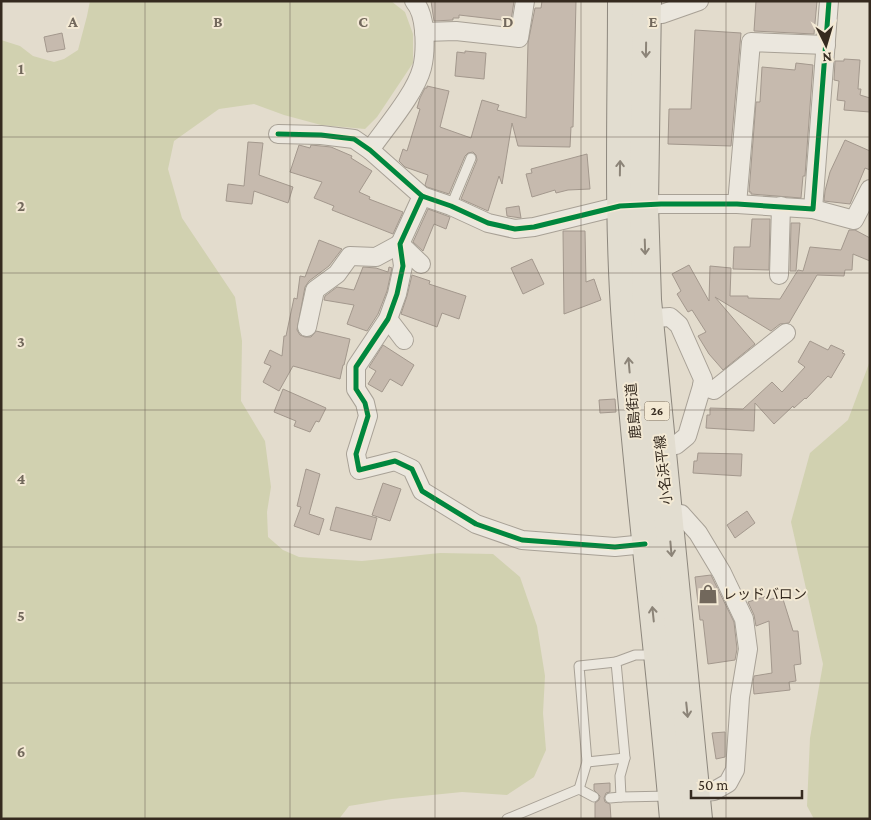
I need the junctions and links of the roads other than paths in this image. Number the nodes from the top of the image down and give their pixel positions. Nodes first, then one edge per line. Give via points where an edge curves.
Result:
1 (414, 1) edge
2 (525, 1) edge
3 (699, 1) edge
4 (828, 1) edge
5 (634, 8) edge
6 (424, 32) junction
7 (826, 45) junction
8 (278, 134) dead end
9 (370, 150) junction
10 (471, 158) dead end
11 (870, 189) edge
12 (422, 196) junction
13 (737, 204) junction
14 (632, 205) junction
15 (451, 206) junction
16 (781, 206) junction
17 (813, 209) junction
18 (400, 244) junction
19 (421, 264) dead end
20 (779, 274) dead end
21 (388, 319) junction
22 (637, 320) junction
23 (307, 327) dead end
24 (786, 333) dead end
25 (404, 340) dead end
26 (702, 386) junction
27 (648, 446) junction
28 (655, 514) junction
29 (646, 544) junction
30 (657, 654) junction
31 (616, 662) junction
32 (625, 758) junction
33 (587, 762) junction
34 (579, 789) junction
35 (594, 797) dead end
36 (621, 797) junction
37 (610, 798) dead end
38 (685, 807) edge
39 (507, 819) edge

1 - 6 street via 423,17
2 - 6 street via 519,38 456,31
3 - 5 street via 662,14
4 - 7 street
5 - 14 main road, 鹿島街道 / 26
6 - 9 street via 422,68 416,83
7 - 13 street via 751,42
7 - 17 street
8 - 9 street via 354,140
9 - 12 street
10 - 15 lane
11 - 17 street via 854,220
12 - 15 street
12 - 18 street
13 - 14 street
13 - 16 street
14 - 15 street via 515,229 488,223
14 - 22 main road, 鹿島街道 / 26
16 - 17 street
16 - 20 street
18 - 19 street
18 - 21 street via 403,266
18 - 23 street via 376,257 350,256 337,274 315,290
21 - 25 street
21 - 29 street via 356,367 356,389 365,403 368,416 356,454 360,470 395,461 412,469 422,491 476,524 522,540 615,547
22 - 26 street via 670,317 679,326 703,379
22 - 27 main road, 鹿島街道 / 26
24 - 26 street via 714,390
26 - 27 street via 687,436 676,445
27 - 28 main road, 鹿島街道 / 26
28 - 29 main road, 鹿島街道 / 26
28 -> 38 main road, 小名浜平線 / 26
28 - 38 street via 681,514 698,533 744,618 748,648 740,697 735,770 728,783
30 -> 29 main road, 鹿島街道 / 26
30 - 31 lane
30 - 38 main road, 鹿島街道 / 26
31 - 32 lane
31 - 33 lane via 578,666
32 - 33 lane
32 - 36 lane via 620,776
33 - 34 lane
34 - 35 lane
34 - 39 lane
36 - 37 lane
36 - 38 lane

